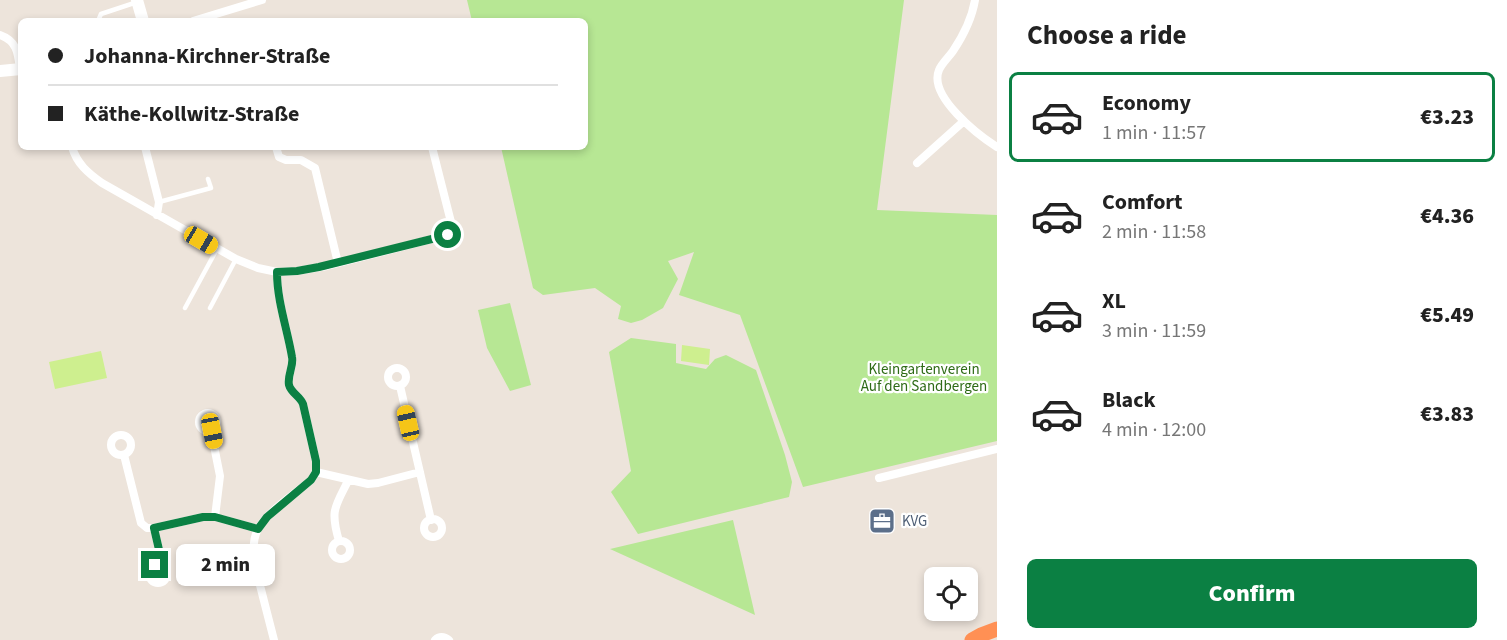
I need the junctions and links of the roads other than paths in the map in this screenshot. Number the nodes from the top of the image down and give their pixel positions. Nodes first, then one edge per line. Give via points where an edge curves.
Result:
1 (262, 0) edge
2 (975, 0) edge
3 (139, 8) edge
4 (99, 18) edge
5 (203, 18) edge
6 (0, 35) edge
7 (18, 56) edge
8 (18, 69) edge
9 (0, 71) edge
10 (964, 121) junction
11 (997, 147) edge
12 (73, 150) edge
13 (146, 150) edge
14 (277, 150) edge
15 (433, 150) edge
16 (917, 163) dead end
17 (208, 178) dead end
18 (159, 202) junction
19 (157, 215) junction
20 (217, 249) junction
21 (236, 259) junction
22 (338, 263) junction
23 (277, 272) junction
24 (185, 308) dead end
25 (210, 308) dead end
26 (400, 386) dead end
27 (212, 431) dead end
28 (997, 449) edge
29 (124, 455) dead end
30 (316, 472) junction
31 (420, 472) junction
32 (879, 478) dead end
33 (348, 481) junction
34 (215, 517) junction
35 (431, 520) dead end
36 (154, 528) junction
37 (258, 529) junction
38 (339, 541) dead end
39 (163, 567) dead end
40 (997, 629) edge
41 (997, 634) edge
42 (274, 640) edge
43 (435, 640) edge
44 (449, 640) edge
45 (972, 640) edge
46 (982, 640) edge

1 - 5 street
2 - 10 street via 965,29 939,70 937,81 942,95
3 - 4 lane via 101,14
6 - 7 street via 10,39
8 - 9 street
10 - 11 street
10 - 16 street
12 - 19 street via 89,173
13 - 18 street
14 - 22 street via 279,157 301,160 315,168
15 - 22 street via 452,232
17 - 18 lane via 211,188
18 - 19 street
19 - 20 street
20 - 21 street
20 - 24 lane
21 - 23 street
21 - 25 lane
22 - 23 street
23 - 30 street via 293,359 289,384 303,404
26 - 31 street
27 - 34 street via 220,476
28 - 32 street
29 - 36 street via 141,523
30 - 33 street
30 - 37 street
31 - 33 street via 378,483
31 - 35 street
33 - 38 street via 334,513
34 - 36 street
34 - 37 street
36 - 39 street
37 - 42 street via 254,562
40 - 45 highway
41 - 46 highway
43 - 44 street

